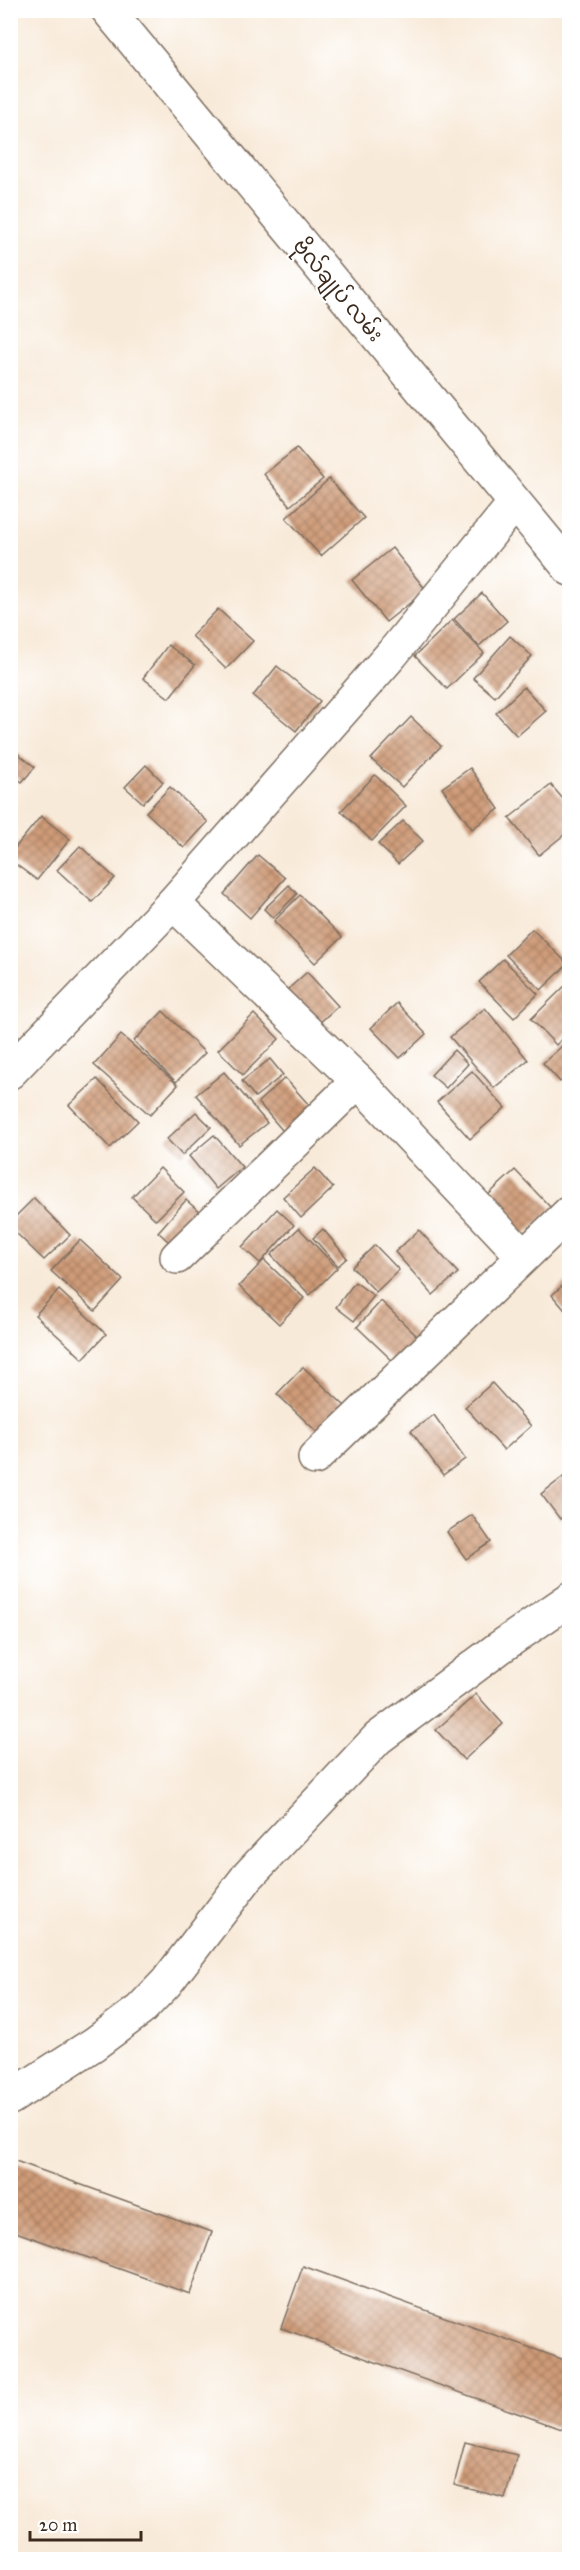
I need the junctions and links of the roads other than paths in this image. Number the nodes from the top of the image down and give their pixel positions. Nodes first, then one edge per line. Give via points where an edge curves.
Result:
1 (108, 10) edge
2 (514, 504) junction
3 (570, 569) edge
4 (173, 903) junction
5 (10, 1072) edge
6 (358, 1081) junction
7 (570, 1212) edge
8 (524, 1256) junction
9 (177, 1257) dead end
10 (315, 1458) dead end
11 (570, 1599) edge
12 (10, 2098) edge

1 - 2 street, ဗိုလ်ချုပ် လမ်း
2 - 3 street, ဗိုလ်ချုပ် လမ်း
2 - 4 street via 392,654
4 - 5 street
4 - 6 street
6 - 8 street
6 - 9 street
7 - 8 street
8 - 10 street
11 - 12 street via 378,1738 248,1876 166,1983 140,2010

